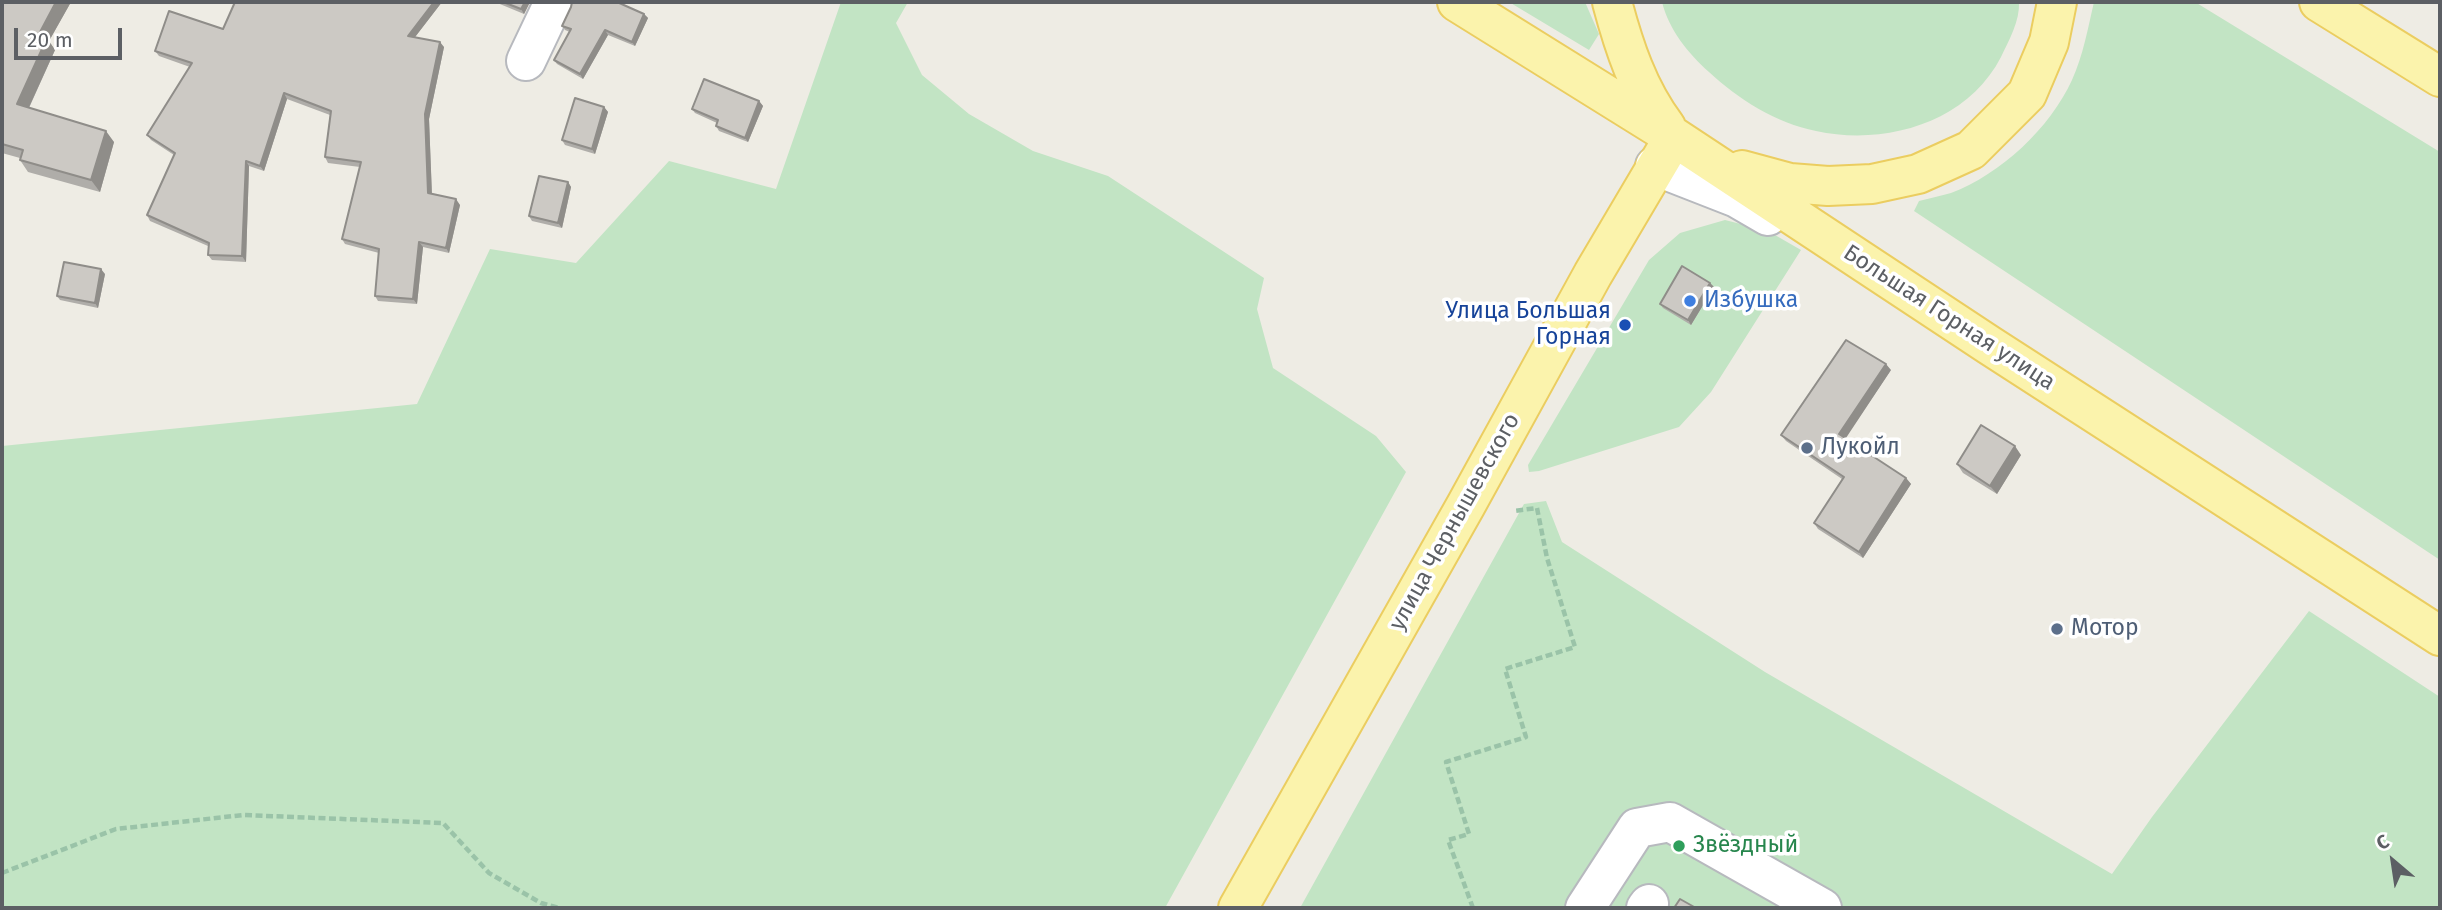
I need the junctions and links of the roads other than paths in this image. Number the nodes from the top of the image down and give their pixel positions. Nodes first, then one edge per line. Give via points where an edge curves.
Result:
1 (554, 2) edge
2 (1457, 2) edge
3 (1612, 2) edge
4 (2057, 2) edge
5 (2319, 2) edge
6 (526, 61) dead end
7 (2440, 76) edge
8 (1664, 152) junction
9 (2440, 636) edge
10 (2440, 653) edge
11 (1238, 908) edge
12 (1585, 908) edge
13 (1822, 908) edge

1 - 6 street
2 - 8 main road, Большая Горная улица
3 - 8 main road via 1641,89 1654,112
4 - 8 main road via 2049,41 2026,94 1971,150 1918,174 1872,184 1790,183
5 - 7 main road
8 - 9 main road, Большая Горная улица via 2000,352
8 - 10 street via 1834,256
8 - 11 main road, улица Чернышевского
12 - 13 street via 1637,828 1670,822

